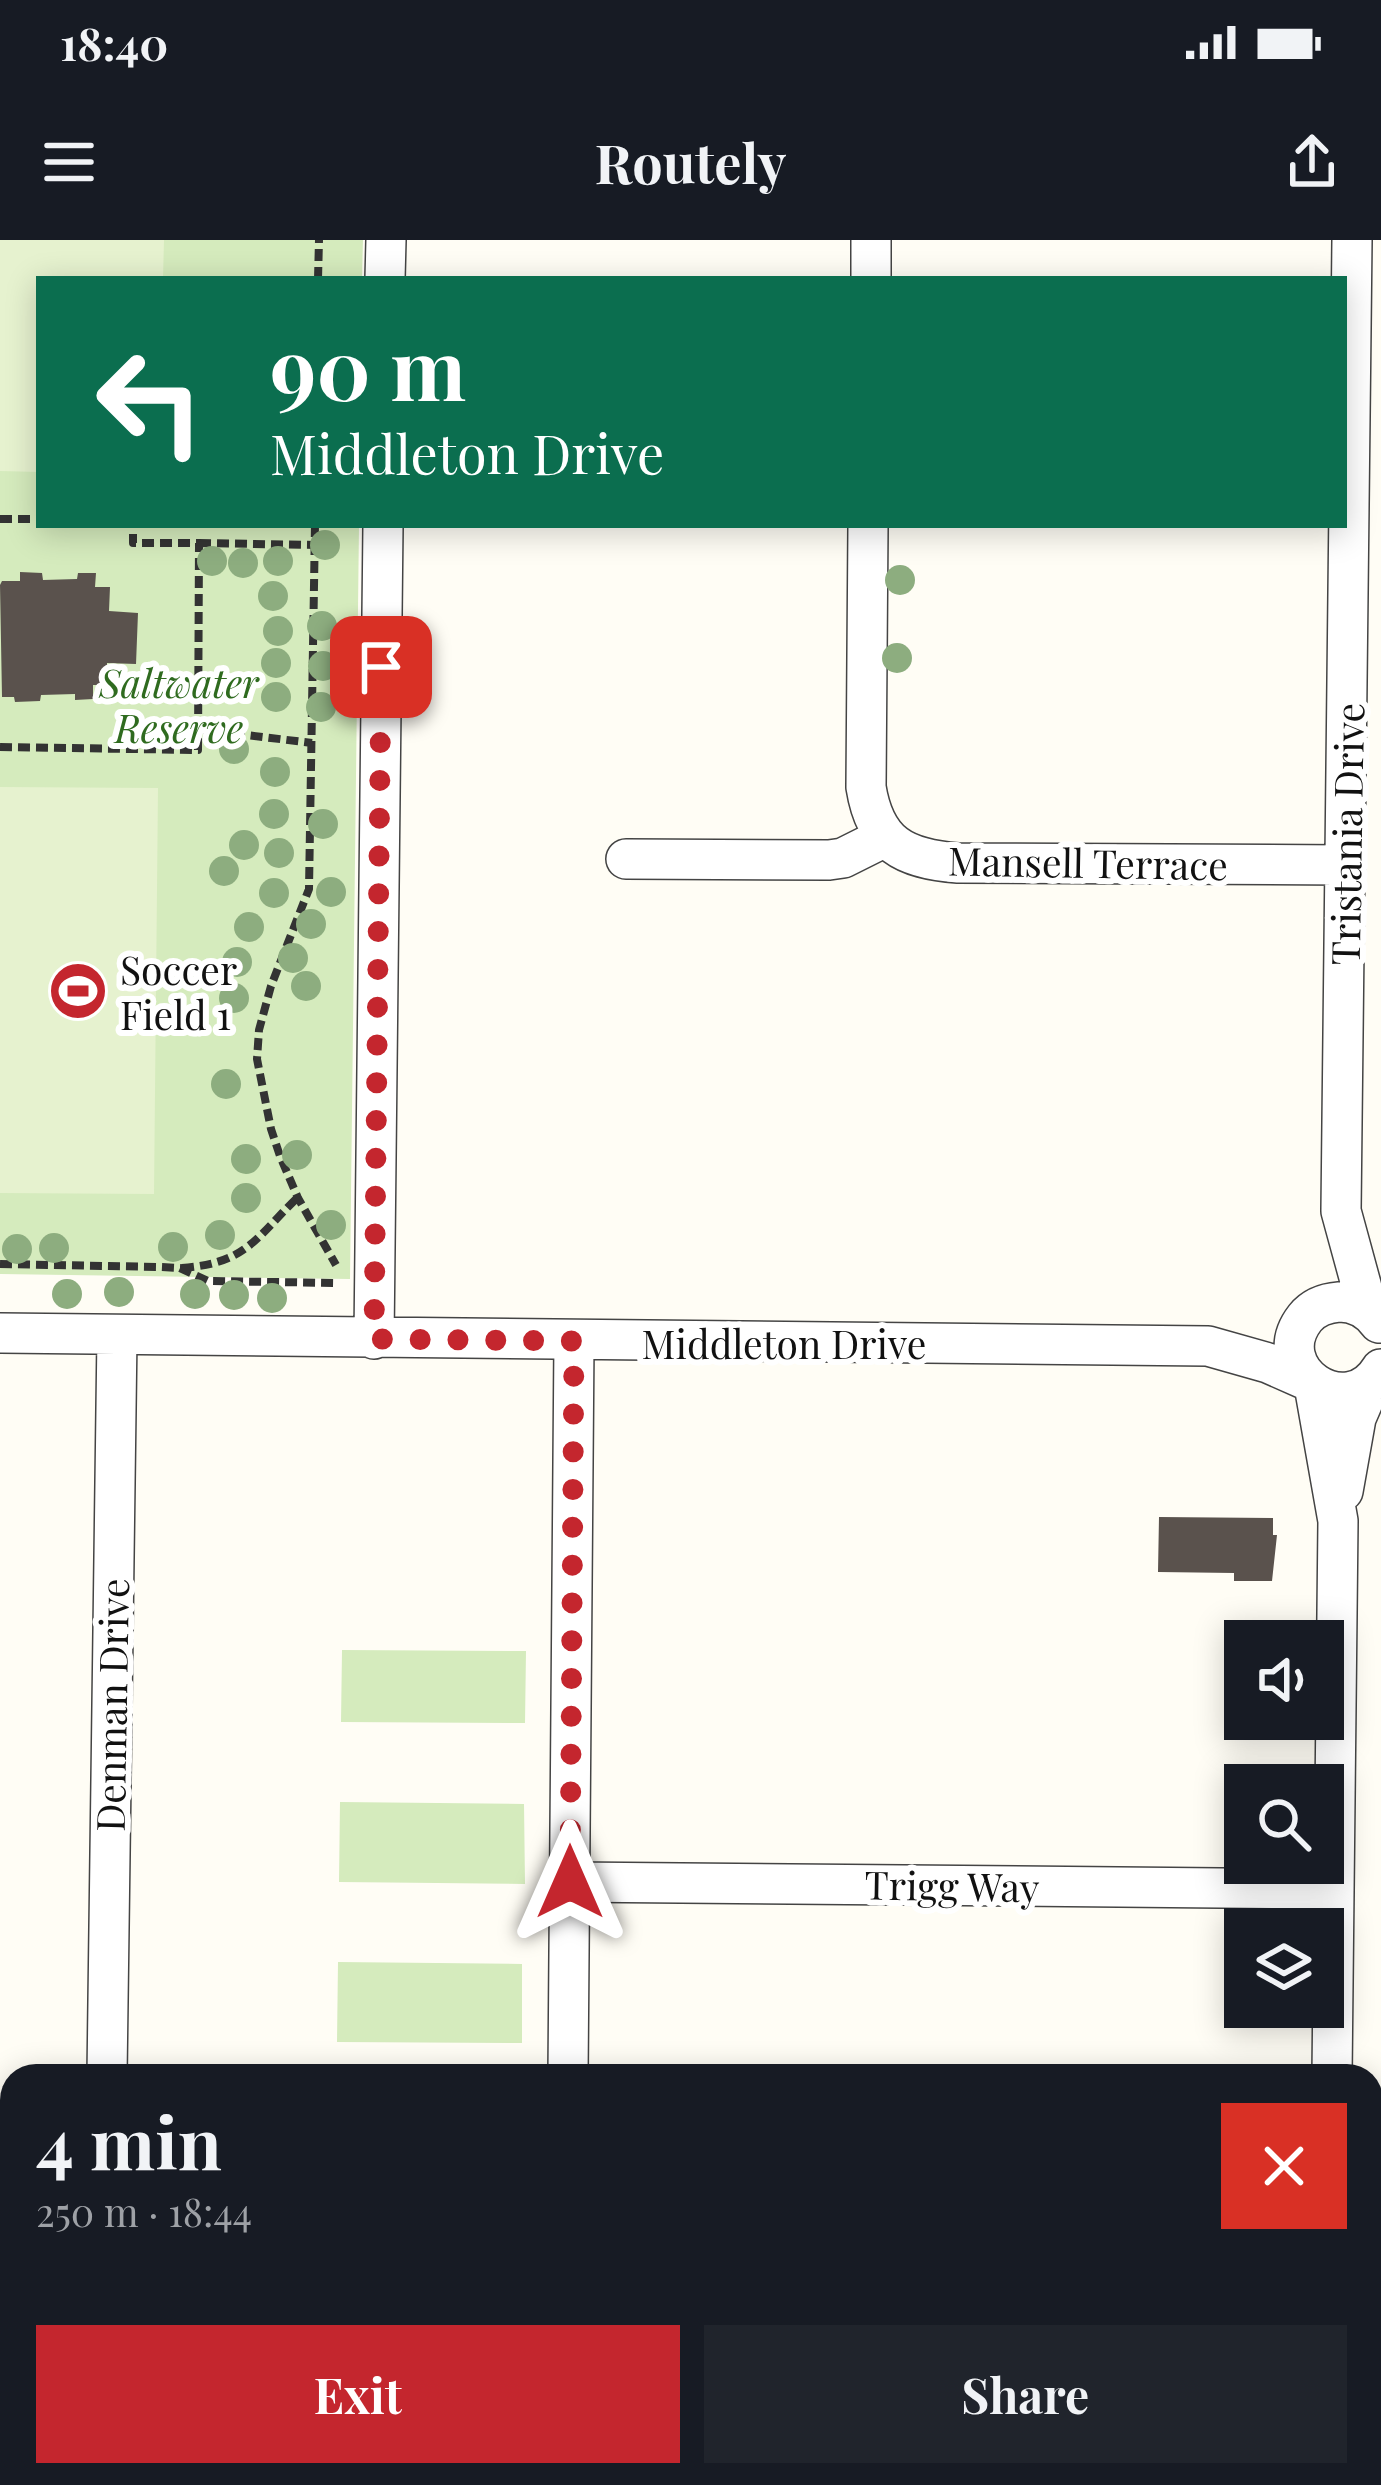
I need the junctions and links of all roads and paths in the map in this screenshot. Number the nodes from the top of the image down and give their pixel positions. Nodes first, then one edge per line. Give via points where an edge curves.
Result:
1 (319, 240) edge
2 (386, 240) edge
3 (871, 240) edge
4 (1352, 240) edge
5 (318, 276) edge
6 (386, 276) edge
7 (871, 276) edge
8 (0, 519) edge
9 (36, 519) edge
10 (133, 528) edge
11 (315, 528) edge
12 (383, 528) edge
13 (868, 528) edge
14 (200, 543) junction
15 (315, 545) junction
16 (197, 729) junction
17 (312, 743) junction
18 (0, 747) edge
19 (885, 837) junction
20 (626, 859) dead end
21 (1346, 865) junction
22 (298, 1198) junction
23 (1341, 1211) junction
24 (0, 1264) edge
25 (180, 1268) junction
26 (1305, 1318) junction
27 (1376, 1318) edge
28 (0, 1333) edge
29 (118, 1335) junction
30 (374, 1339) junction
31 (574, 1341) junction
32 (1208, 1346) junction
33 (1378, 1376) edge
34 (1312, 1384) junction
35 (1338, 1521) junction
36 (570, 1882) junction
37 (1334, 1889) junction
38 (106, 2064) edge
39 (568, 2064) edge
40 (1332, 2064) edge

1 - 5 path
2 - 6 street
3 - 7 street
4 - 21 street, Tristania Drive
8 - 9 path
10 - 14 path via 133,543
11 - 15 path
12 - 30 street
13 - 19 street via 866,787
14 - 15 path
14 - 16 path
15 - 17 path
16 - 17 path
16 - 18 path via 199,749
17 - 22 path via 308,898 279,960 256,1046 271,1130
19 - 20 street via 829,860
19 - 21 street, Mansell Terrace via 914,857 958,862
21 - 23 street, Tristania Drive
22 - 25 path via 233,1258
22 - 25 path via 348,1282 208,1281
23 - 26 street, Tristania Drive
23 - 27 street, Tristania Drive
24 - 25 path
26 - 27 street, Middleton Drive via 1343,1302
26 - 32 street, Middleton Drive
26 - 34 street via 1294,1347
28 - 29 street, Middleton Drive
29 - 30 street, Middleton Drive
29 - 38 street, Denman Drive
30 - 31 street, Middleton Drive
31 - 32 street, Middleton Drive
31 - 36 street
32 - 34 street, Middleton Drive
33 - 34 street via 1345,1394
33 - 35 street via 1356,1418
34 - 35 street
35 - 37 street
36 - 37 street, Trigg Way
36 - 39 street
37 - 40 street

